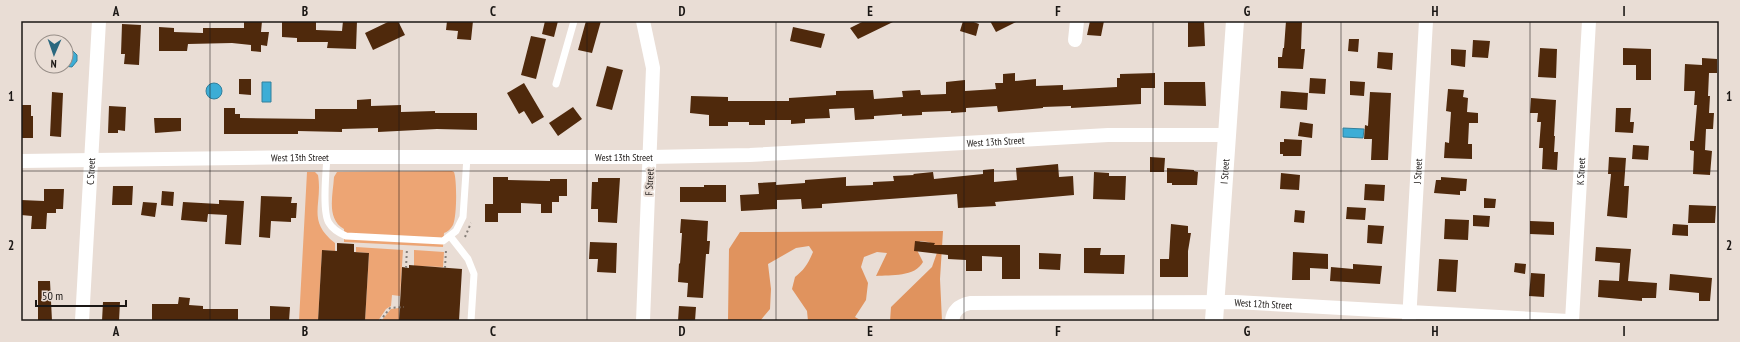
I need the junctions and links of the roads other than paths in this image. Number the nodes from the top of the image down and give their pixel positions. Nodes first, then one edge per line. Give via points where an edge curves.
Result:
1 (99, 21) edge
2 (574, 21) edge
3 (643, 21) edge
4 (1077, 21) edge
5 (1235, 21) edge
6 (1426, 21) edge
7 (1589, 21) edge
8 (1074, 40) dead end
9 (556, 84) dead end
10 (1227, 135) junction
11 (327, 157) junction
12 (467, 157) junction
13 (650, 157) junction
14 (90, 160) junction
15 (21, 161) edge
16 (450, 236) junction
17 (1215, 302) junction
18 (1410, 317) edge
19 (82, 321) edge
20 (471, 321) edge
21 (643, 321) edge
22 (952, 321) edge
23 (1214, 321) edge
24 (1568, 321) edge
25 (1572, 321) edge

1 - 14 street, C Street
2 - 9 lane
3 - 13 street, F Street via 653,68
4 - 8 street
5 - 10 street, I Street
6 - 18 street, J Street
7 - 25 street, K Street
10 - 13 street, West 13th Street via 1108,136
10 - 17 street, I Street
11 - 12 street, West 13th Street
11 - 14 street, West 13th Street
11 - 16 lane via 326,212 328,222 336,232 346,236 443,241
12 - 13 street, West 13th Street
12 - 16 lane via 463,217 456,231
13 - 21 street, F Street
14 - 15 street, West 13th Street
14 - 19 street, C Street
16 - 20 lane via 468,259 474,274
17 - 18 street, West 12th Street
17 - 22 street, West 12th Street via 970,303 958,307
17 - 23 street, I Street
18 - 24 street, West 12th Street

